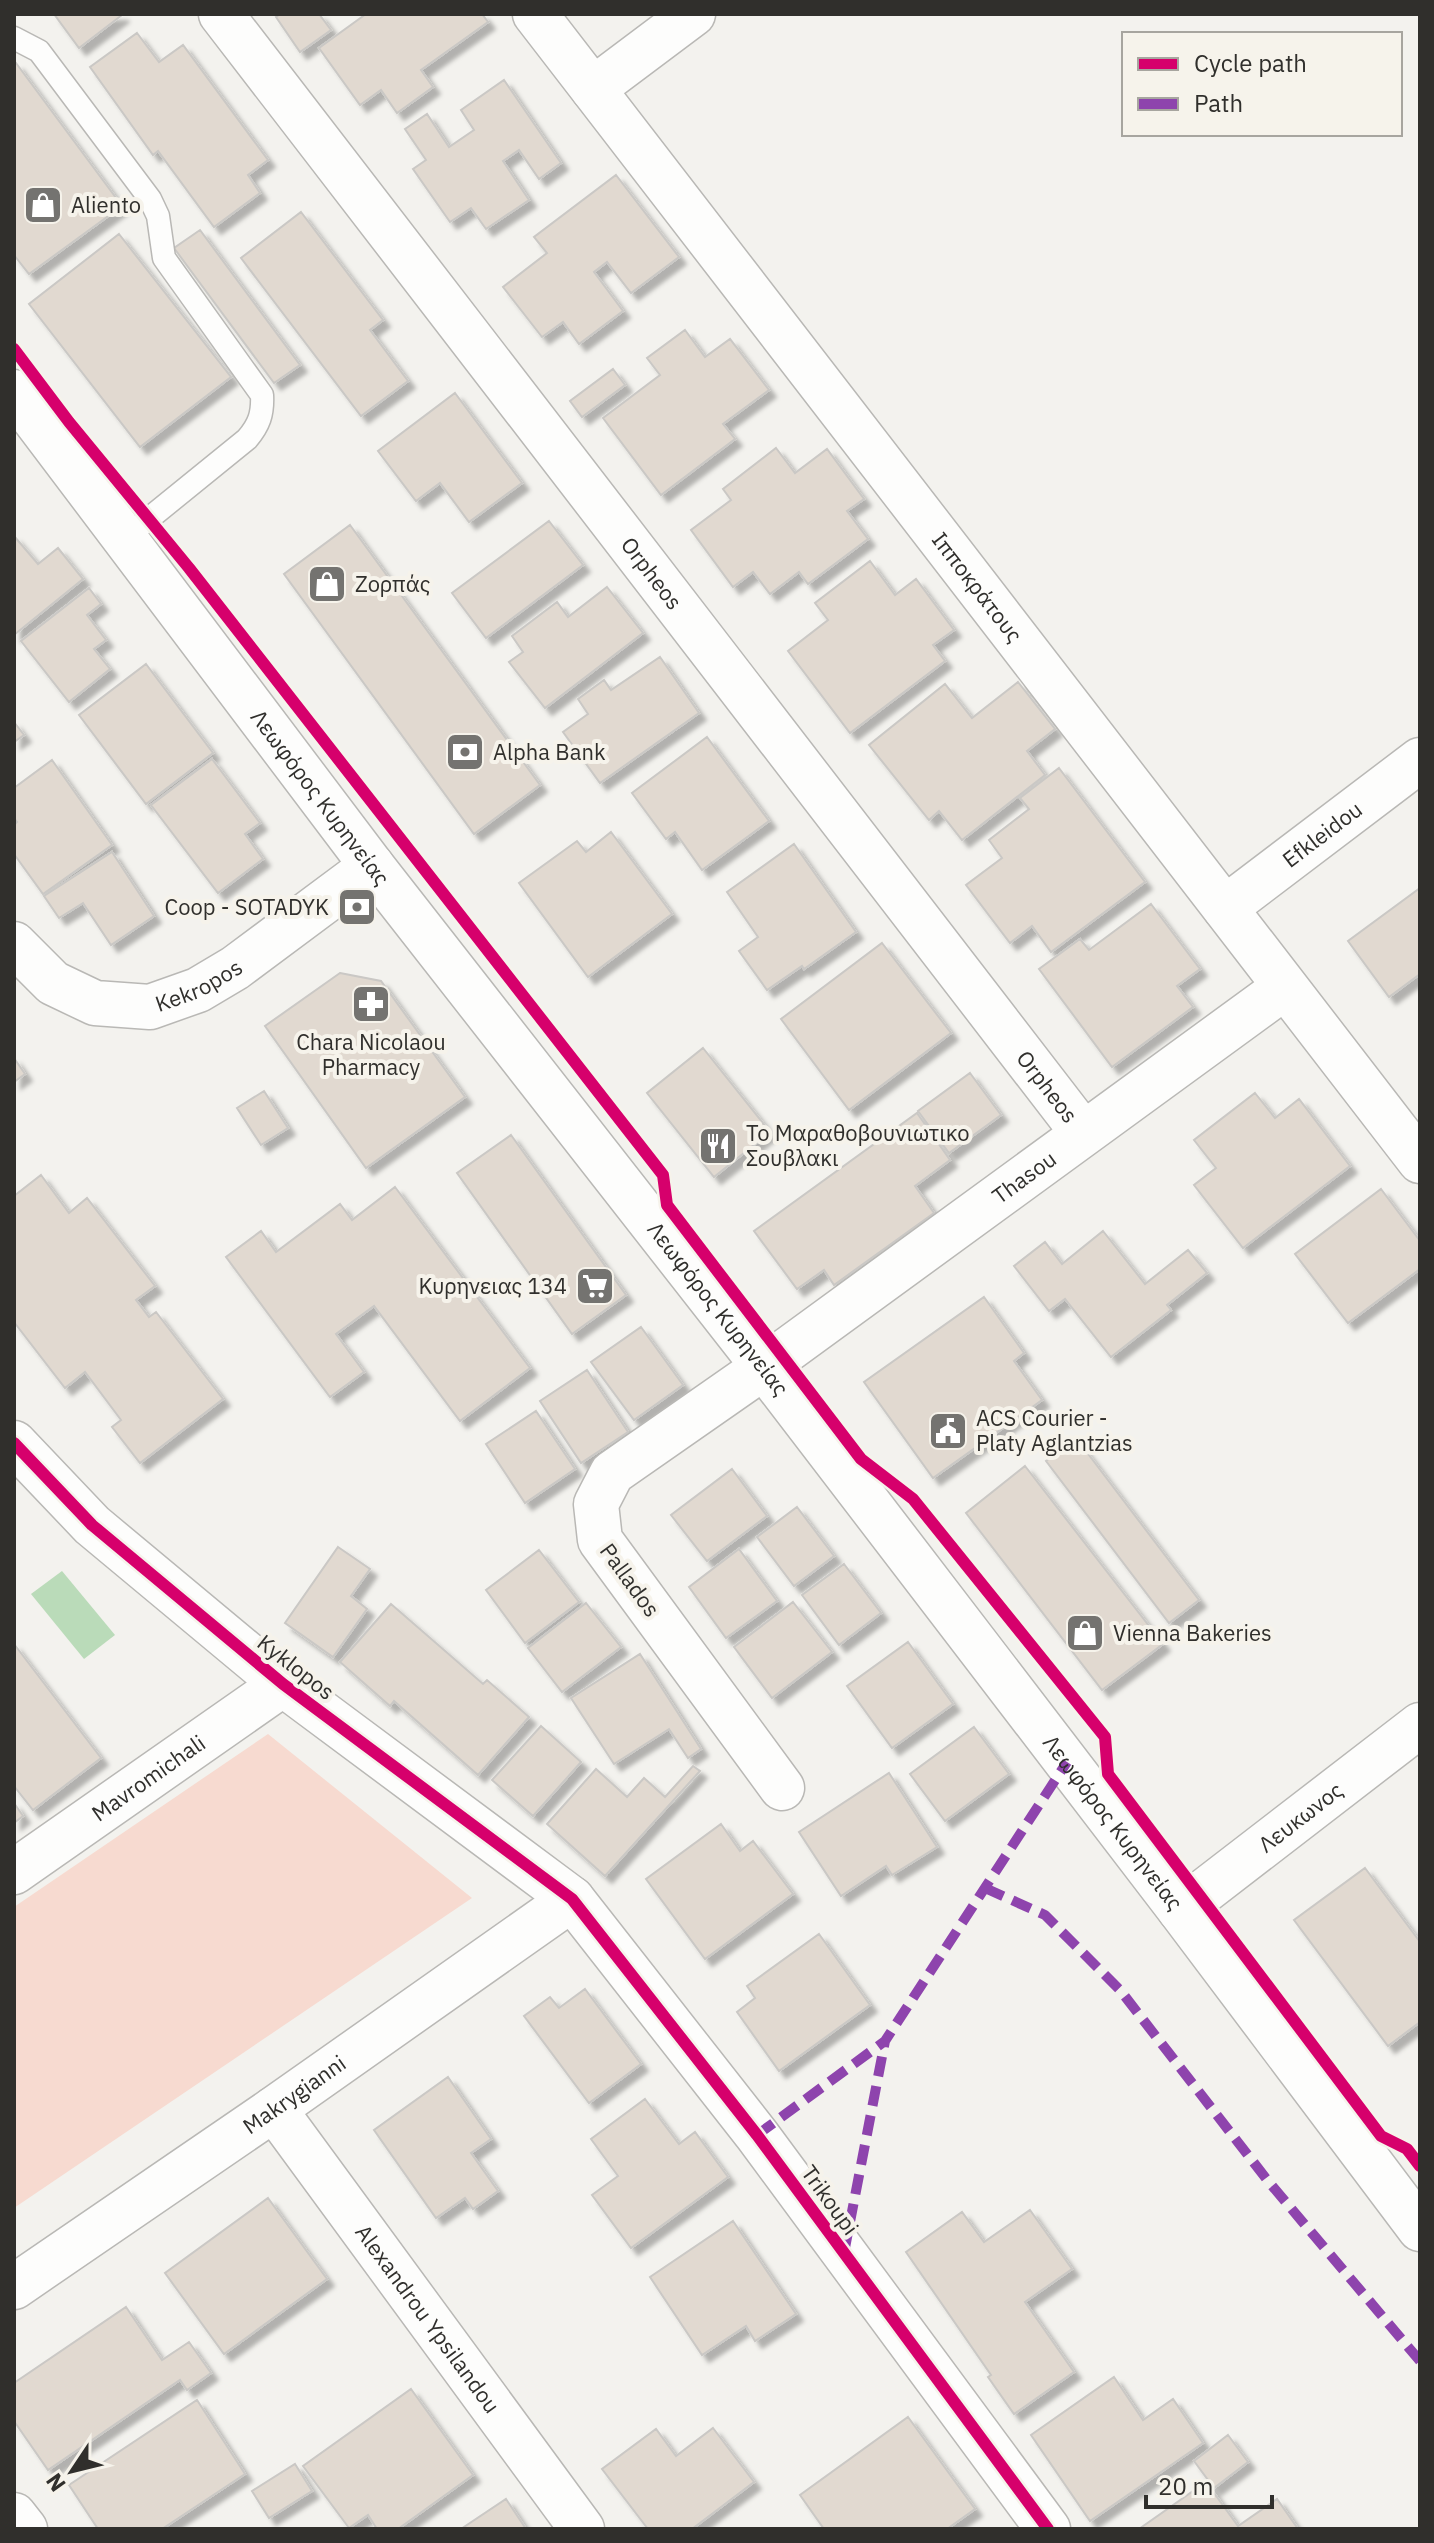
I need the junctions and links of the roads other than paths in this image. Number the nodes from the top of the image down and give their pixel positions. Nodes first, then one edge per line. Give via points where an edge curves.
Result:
1 (221, 14) edge
2 (535, 14) edge
3 (693, 14) edge
4 (14, 38) edge
5 (593, 89) junction
6 (14, 392) edge
7 (125, 538) junction
8 (1420, 760) edge
9 (372, 866) junction
10 (1225, 908) junction
11 (14, 944) edge
12 (1285, 987) junction
13 (1083, 1133) junction
14 (1420, 1161) edge
15 (764, 1367) junction
16 (14, 1443) edge
17 (283, 1684) junction
18 (1420, 1725) edge
19 (782, 1788) dead end
20 (14, 1872) edge
21 (572, 1899) junction
22 (1180, 1910) junction
23 (274, 2109) junction
24 (1420, 2229) edge
25 (14, 2287) edge
26 (14, 2515) edge
27 (25, 2529) edge
28 (582, 2529) edge
29 (1048, 2529) edge

1 - 13 street, Orpheos
2 - 5 street, Ιπποκράτους
3 - 5 street
4 - 7 lane via 39,51 150,199 164,258 262,395 258,426 247,439
5 - 10 street, Ιπποκράτους
6 - 7 street, Λεωφόρος Κυρηνείας
7 - 9 street, Λεωφόρος Κυρηνείας
8 - 10 street, Efkleidou
9 - 11 street, Kekropos via 235,968 198,990 150,1007 95,1003 53,983
9 - 15 street, Λεωφόρος Κυρηνείας
10 - 12 street, Ιπποκράτους
12 - 13 street, Thasou
12 - 14 street, Ιπποκράτους
13 - 15 street, Thasou
15 - 19 street, Pallados via 612,1473 596,1504 600,1540
15 - 22 street, Λεωφόρος Κυρηνείας
16 - 17 street, Kyklopos via 92,1525
17 - 20 street, Mavromichali
17 - 21 street, Kyklopos
18 - 22 street, Λευκωνος
21 - 23 street, Makrygianni
21 - 29 street, Trikoupi via 757,2135
22 - 24 street, Λεωφόρος Κυρηνείας
23 - 25 street, Makrygianni
23 - 28 street, Alexandrou Ypsilandou
26 - 27 street

